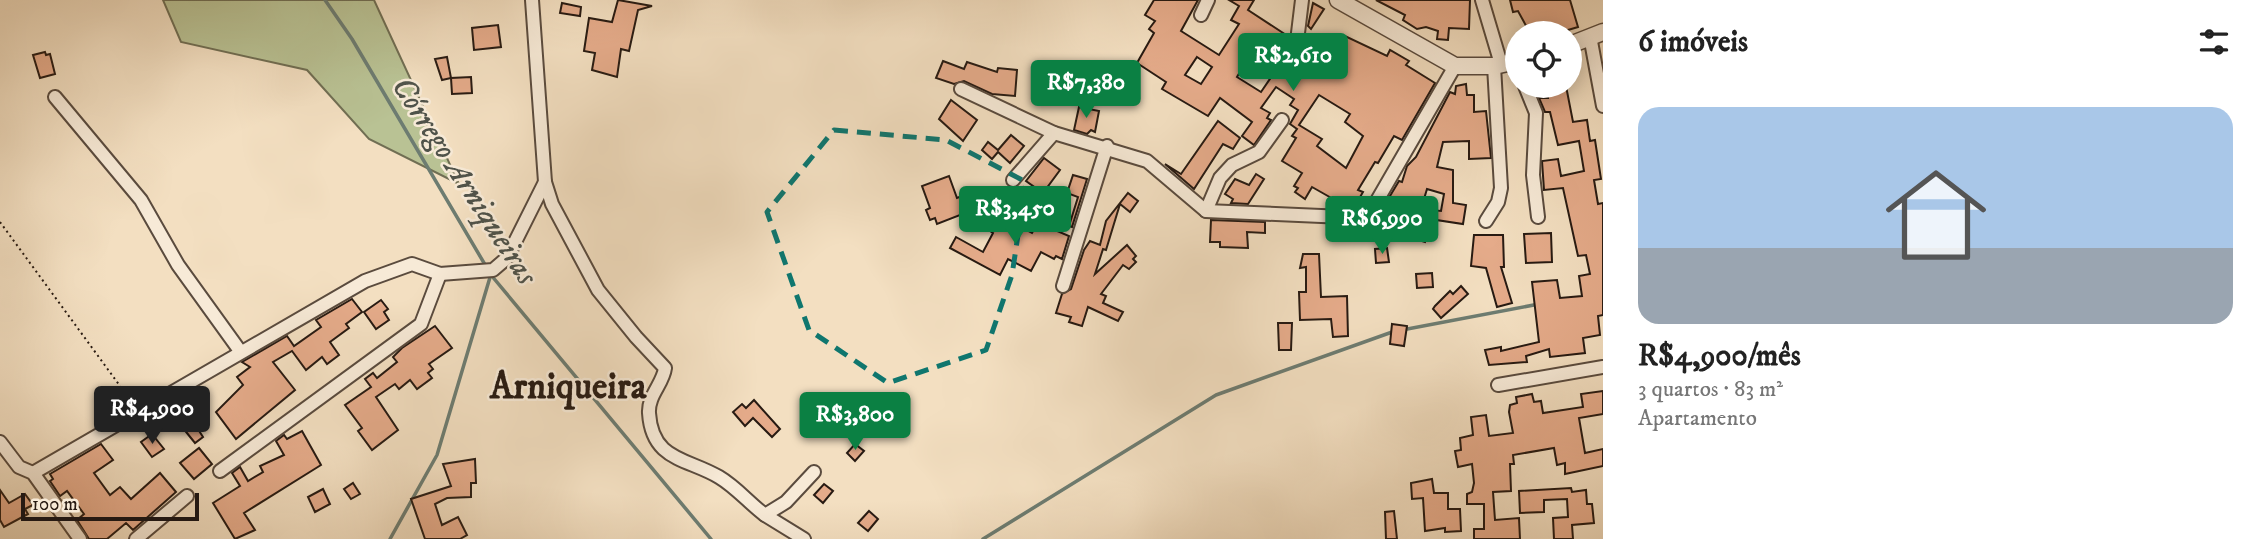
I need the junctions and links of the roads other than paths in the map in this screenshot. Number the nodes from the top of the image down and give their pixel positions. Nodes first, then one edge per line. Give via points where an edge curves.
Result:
1 (532, 0) edge
2 (1208, 0) edge
3 (1302, 0) edge
4 (1338, 0) edge
5 (1482, 0) edge
6 (1201, 15) dead end
7 (1298, 33) dead end
8 (1597, 34) edge
9 (1505, 55) edge
10 (1505, 64) edge
11 (1454, 66) junction
12 (961, 89) dead end
13 (55, 97) dead end
14 (1507, 98) edge
15 (1530, 98) edge
16 (1603, 107) edge
17 (1282, 120) dead end
18 (1054, 133) junction
19 (1107, 146) junction
20 (1013, 180) dead end
21 (545, 182) junction
22 (1206, 211) junction
23 (1538, 217) dead end
24 (1486, 221) dead end
25 (440, 274) junction
26 (1063, 286) dead end
27 (240, 351) junction
28 (1603, 367) edge
29 (1498, 385) dead end
30 (0, 442) edge
31 (220, 471) dead end
32 (814, 472) dead end
33 (33, 473) junction
34 (187, 496) dead end
35 (765, 514) junction
36 (80, 539) edge
37 (136, 539) edge
38 (804, 539) edge

1 - 21 street
2 - 6 street
3 - 7 street
4 - 11 street
5 - 9 street
8 - 16 street
10 - 11 street
11 - 22 street via 1367,218
12 - 18 street
13 - 27 street via 141,200 178,265
14 - 24 street via 1501,188
15 - 23 street via 1536,113 1533,201
17 - 22 street via 1259,152 1232,165 1220,177
18 - 19 street
18 - 20 street
19 - 22 street via 1147,160
19 - 26 street
21 - 25 street via 507,258 493,270
21 - 35 street via 560,223 598,290 665,368 649,411 661,448 719,477
25 - 27 street via 412,264 386,273
25 - 31 street via 421,324
27 - 33 street
28 - 29 street
30 - 33 street via 19,467
32 - 35 street via 786,502
33 - 36 street
34 - 37 street
35 - 38 street

